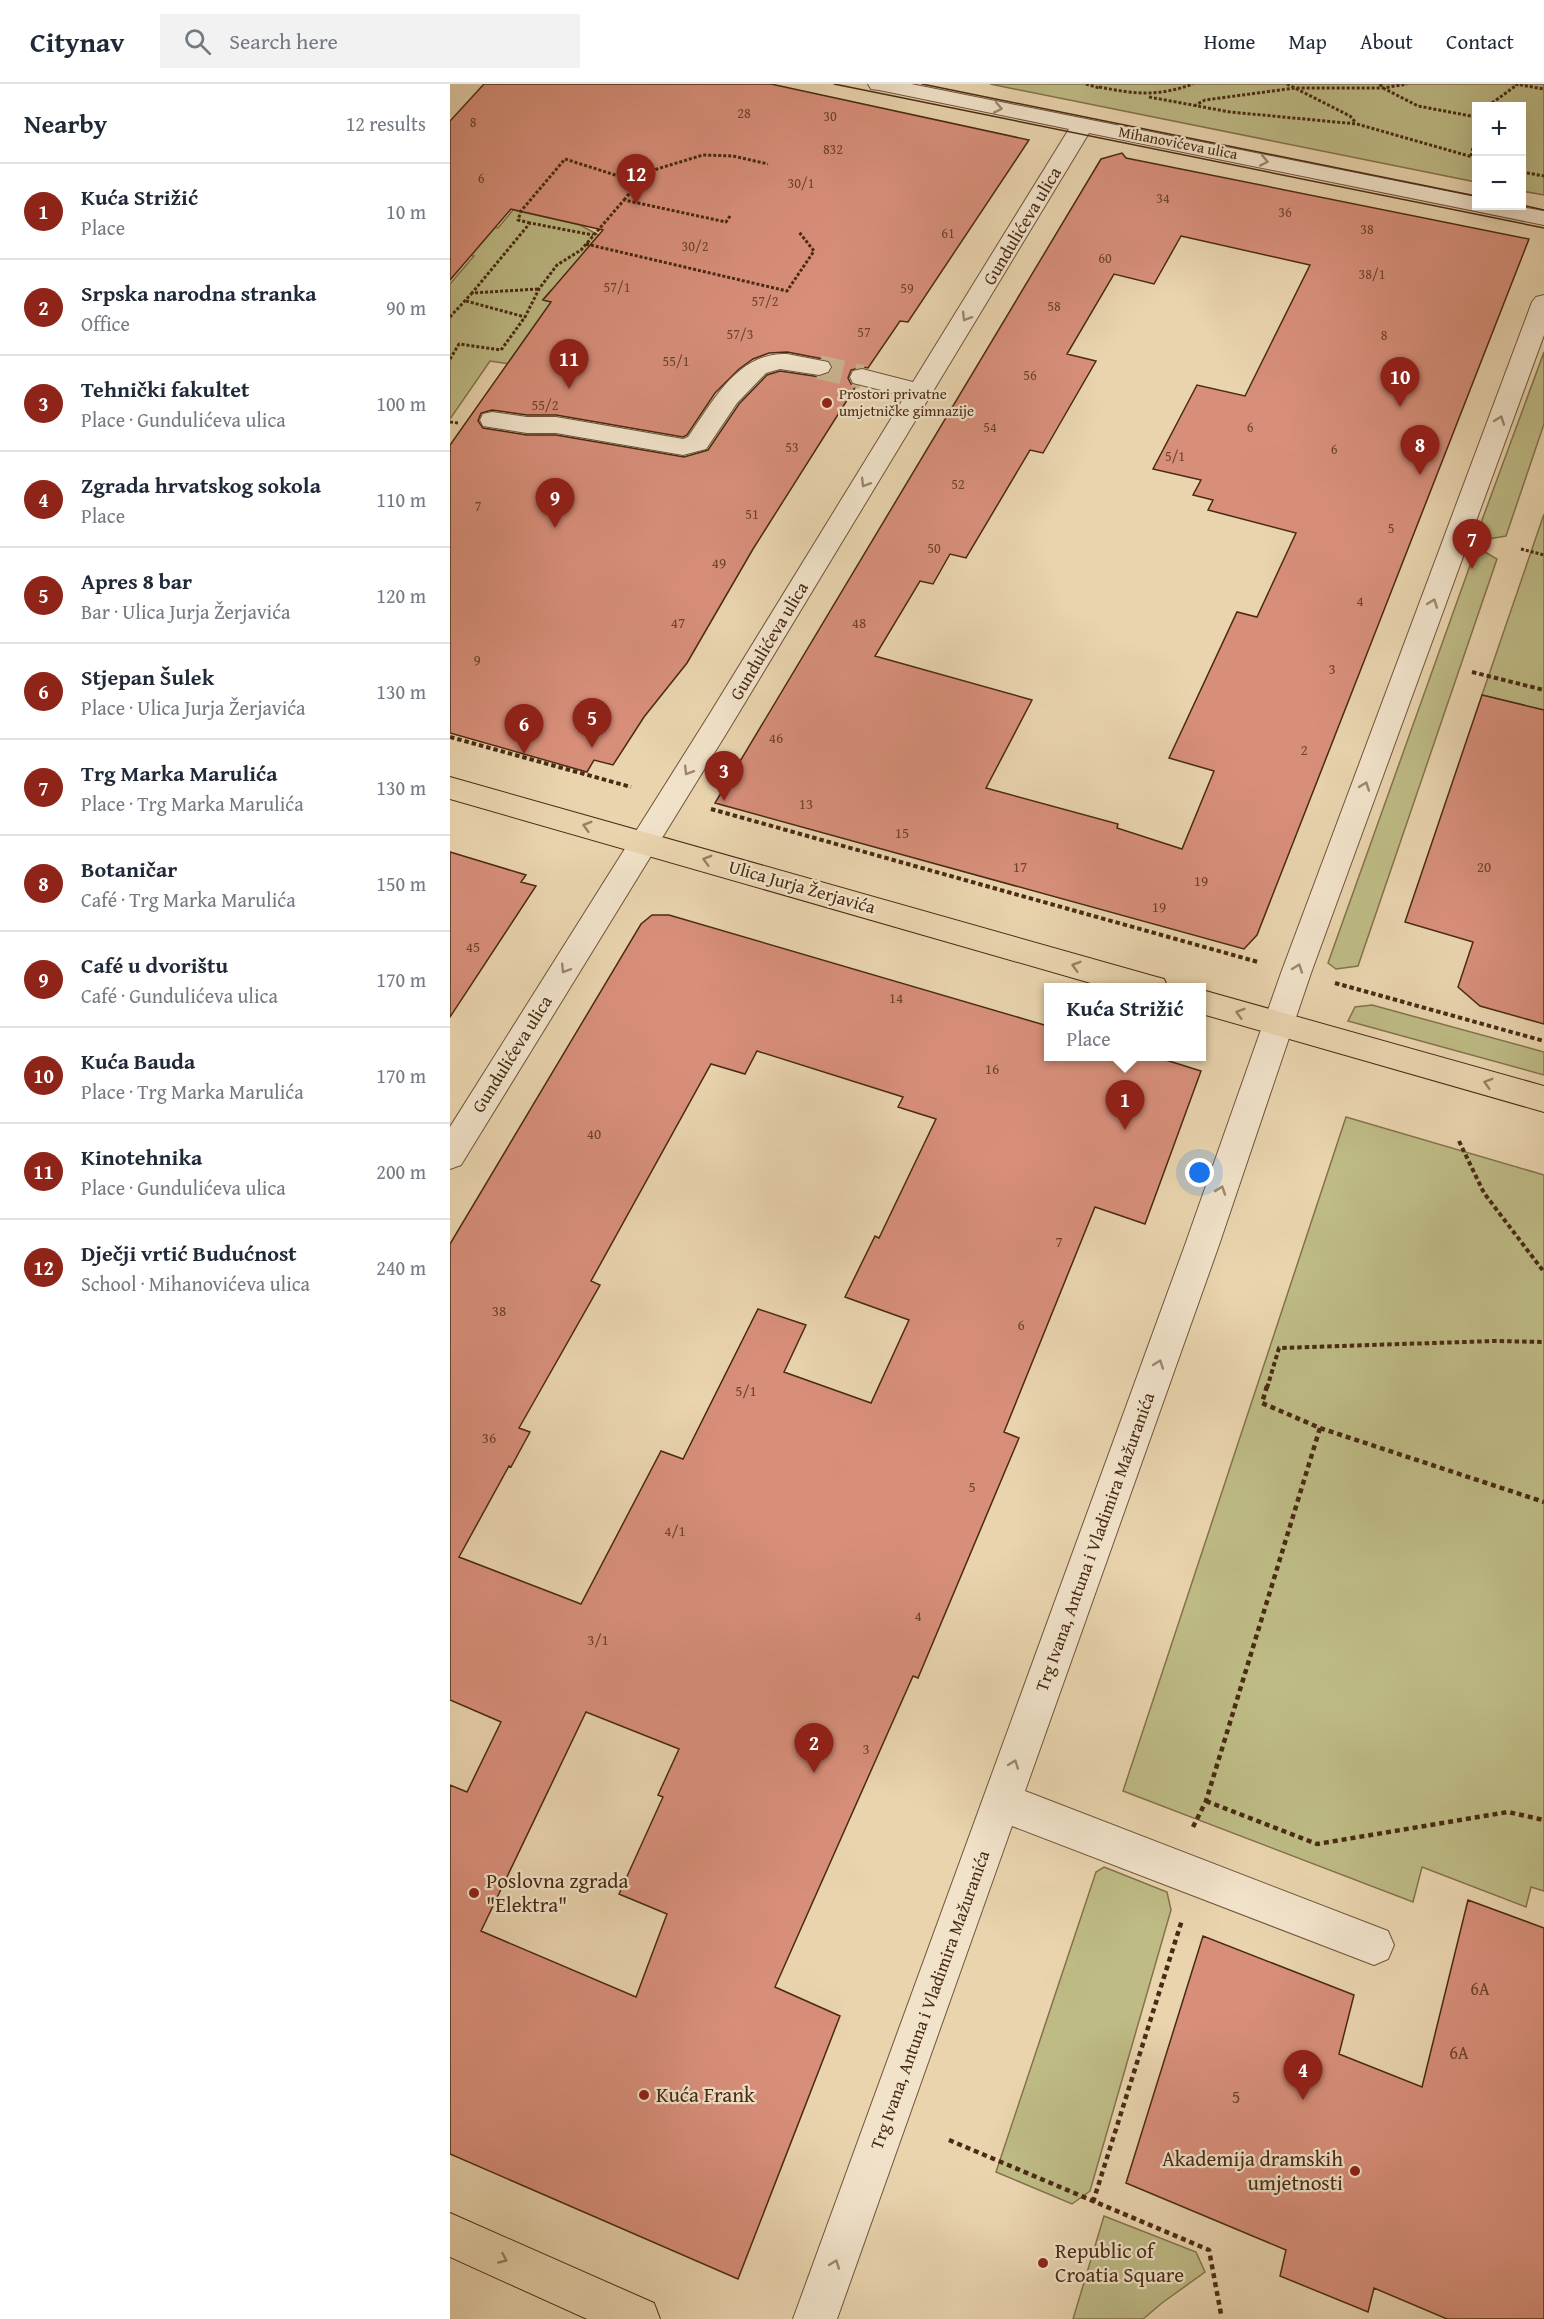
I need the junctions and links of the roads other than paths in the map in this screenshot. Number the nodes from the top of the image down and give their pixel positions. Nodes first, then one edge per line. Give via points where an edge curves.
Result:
1 (879, 84) edge
2 (1083, 124) junction
3 (1472, 203) edge
4 (1503, 210) edge
5 (1544, 218) edge
6 (1544, 302) edge
7 (819, 367) tunnel mouth
8 (862, 377) tunnel mouth
9 (920, 392) junction
10 (492, 420) dead end
11 (450, 788) edge
12 (643, 842) junction
13 (1139, 983) edge
14 (1206, 1003) edge
15 (1279, 1024) junction
16 (1544, 1099) edge
17 (450, 1155) edge
18 (1001, 1802) junction
19 (1374, 1945) dead end
20 (450, 2235) edge
21 (638, 2319) edge
22 (815, 2319) edge

1 -> 2 street, Mihanovićeva ulica
2 -> 3 street, Mihanovićeva ulica
2 -> 9 street, Gundulićeva ulica
4 - 5 street
15 -> 6 street, Trg Ivana, Antuna i Vladimira Mažuranića
7 - 10 street via 766,363 737,388 697,443 683,447 556,425
8 - 9 street
9 -> 12 street, Gundulićeva ulica
12 -> 11 main road, Ulica Jurja Žerjavića
13 -> 12 main road, Ulica Jurja Žerjavića
12 -> 17 street, Gundulićeva ulica
15 -> 14 main road
16 -> 15 main road
18 -> 15 street, Trg Ivana, Antuna i Vladimira Mažuranića
18 - 19 street
22 -> 18 street, Trg Ivana, Antuna i Vladimira Mažuranića
20 -> 21 main road

